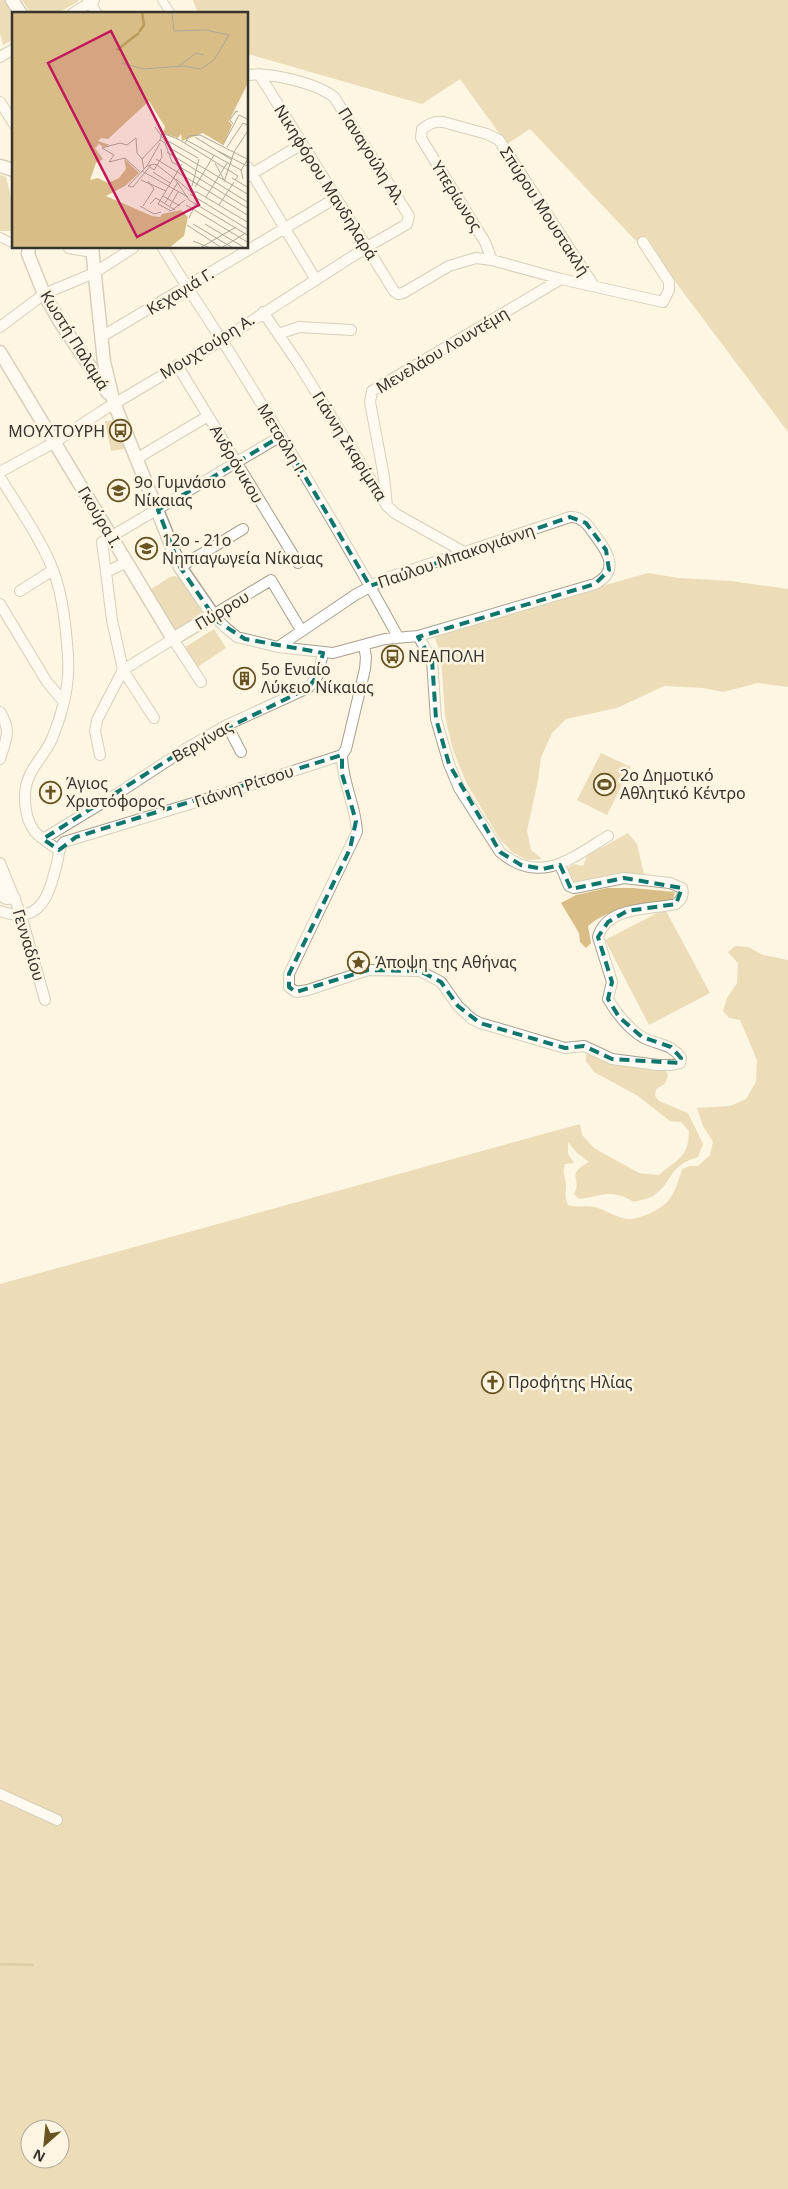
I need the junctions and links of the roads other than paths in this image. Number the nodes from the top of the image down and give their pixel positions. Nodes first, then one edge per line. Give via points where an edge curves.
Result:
1 (12, 0) edge
2 (162, 0) edge
3 (91, 1) edge
4 (19, 12) edge
5 (75, 12) edge
6 (170, 12) edge
7 (12, 50) edge
8 (0, 57) edge
9 (259, 74) junction
10 (249, 75) edge
11 (0, 102) edge
12 (12, 121) edge
13 (420, 134) joint
14 (302, 144) junction
15 (249, 172) edge
16 (336, 198) junction
17 (409, 216) joint
18 (284, 227) junction
19 (0, 237) edge
20 (643, 242) dead end
21 (12, 243) edge
22 (367, 247) junction
23 (131, 249) edge
24 (164, 249) edge
25 (249, 249) edge
26 (249, 249) edge
27 (25, 250) edge
28 (92, 250) edge
29 (492, 260) junction
30 (94, 273) junction
31 (561, 279) junction
32 (316, 280) junction
33 (594, 286) junction
34 (186, 288) junction
35 (44, 294) junction
36 (263, 312) junction
37 (0, 326) edge
38 (351, 330) dead end
39 (278, 334) junction
40 (101, 337) junction
41 (222, 340) junction
42 (0, 352) edge
43 (177, 365) junction
44 (114, 403) junction
45 (208, 416) junction
46 (282, 436) junction
47 (54, 442) junction
48 (136, 459) junction
49 (236, 463) junction
50 (0, 472) edge
51 (0, 477) edge
52 (387, 506) junction
53 (158, 510) junction
54 (243, 529) dead end
55 (107, 539) junction
56 (464, 552) junction
57 (127, 562) junction
58 (298, 563) dead end
59 (180, 567) junction
60 (53, 570) junction
61 (106, 572) junction
62 (370, 586) junction
63 (20, 591) dead end
64 (0, 604) edge
65 (213, 615) junction
66 (301, 630) junction
67 (418, 636) junction
68 (398, 637) junction
69 (173, 639) junction
70 (364, 646) junction
71 (278, 647) junction
72 (323, 653) junction
73 (122, 670) junction
74 (201, 682) dead end
75 (63, 701) junction
76 (0, 712) edge
77 (154, 718) dead end
78 (227, 725) junction
79 (241, 752) dead end
80 (100, 755) dead end
81 (342, 755) junction
82 (0, 759) edge
83 (608, 836) dead end
84 (43, 839) junction
85 (59, 850) junction
86 (0, 863) edge
87 (560, 865) junction
88 (0, 879) edge
89 (14, 898) junction
90 (0, 911) edge
91 (21, 915) junction
92 (45, 1000) dead end
93 (0, 1794) edge
94 (56, 1820) dead end

1 - 4 street
2 - 6 street
3 - 5 street
7 - 8 street
9 - 10 street
9 - 14 street, Νικηφόρου Μανδηλαρά
9 - 17 street, Παναγούλη Αλ. via 317,86 334,97
11 - 12 street
13 - 29 street, Υπερίωνος via 485,242
13 - 33 street, Σπύρου Μουστακλή via 422,129 437,121 493,137 503,145
14 - 15 street
14 - 16 street, Νικηφόρου Μανδηλαρά
15 - 18 street
16 - 18 street, Κεχαγιά Γ.
16 - 22 street, Νικηφόρου Μανδηλαρά
17 - 22 street, Μουχτούρη Α. via 407,224
18 - 25 street, Κεχαγιά Γ.
18 - 32 street
19 - 21 street
20 - 33 street via 669,282 665,301
22 - 29 street, Νικηφόρου Μανδηλαρά via 398,294 465,260
22 - 32 street, Μουχτούρη Α.
23 - 30 street
24 - 34 street, Μετσόλη Γ.
26 - 34 street, Κεχαγιά Γ.
27 - 35 street, Κωστή Παλαμά
28 - 30 street
29 - 31 street
30 - 35 street
30 - 40 street
31 - 33 street
31 - 52 street, Μενελάου Λουντέμη via 372,391 370,402
32 - 36 street, Μουχτούρη Α.
34 - 40 street, Κεχαγιά Γ.
34 - 41 street, Μετσόλη Γ.
35 - 37 street
35 - 44 street, Κωστή Παλαμά
36 - 39 street, Γιάννη Σκαρίμπα
36 - 41 street, Μουχτούρη Α.
38 - 39 street via 299,327
39 - 52 street, Γιάννη Σκαρίμπα
40 - 44 street
41 - 43 street, Μουχτούρη Α.
41 - 46 street, Μετσόλη Γ.
42 - 47 street, Γκούρα Ι.
43 - 44 street, Μουχτούρη Α.
43 - 45 street, Ανδρόνικου
44 - 47 street, Μουχτούρη Α.
44 - 48 street
45 - 48 street
45 - 49 street, Ανδρόνικου
46 - 49 street
46 - 62 street, Μετσόλη Γ.
47 - 50 street, Μουχτούρη Α.
47 - 55 street, Γκούρα Ι.
48 - 53 street
49 - 53 street
49 - 58 street, Ανδρόνικου
51 - 60 street
52 - 56 street, Γιάννη Σκαρίμπα
53 - 55 street
53 - 59 street
54 - 59 street
55 - 57 street, Γκούρα Ι.
55 - 61 street
56 - 62 street, Παύλου Μπακογιάννη
56 - 67 street, Παύλου Μπακογιάννη via 576,517 586,523 606,550 610,563 606,576 594,584
57 - 61 street
57 - 69 street, Γκούρα Ι.
59 - 65 street
60 - 63 street
60 - 75 street via 68,653 69,673
61 - 73 street
62 - 66 street, Παύλου Μπακογιάννη
62 - 68 street, Μετσόλη Γ.
64 - 75 street via 47,682
65 - 66 street, Πύρρου via 271,580
65 - 69 street, Πύρρου
65 - 71 street via 237,637
66 - 71 street, Παύλου Μπακογιάννη
67 - 68 street
67 - 87 street via 432,660 436,719 448,764 482,826 509,860 533,868
68 - 70 street
69 - 73 street, Πύρρου
69 - 74 street, Γκούρα Ι.
70 - 72 street
70 - 81 street via 366,663
71 - 72 street
72 - 78 street, Βεργίνας via 318,675 308,688
73 - 77 street
73 - 80 street via 97,720 95,731
75 - 84 street via 52,739 26,787 30,824
76 - 82 street via 8,730
78 - 79 street
78 - 84 street, Βεργίνας
81 - 85 street, Γιάννη Ρίτσου via 76,837 64,842
81 - 87 street via 342,774 357,832 289,974 289,987 296,992 368,970 420,971 441,982 458,1006 480,1023 565,1048 584,1046 612,1059 658,1065 680,1063 681,1058 671,1047 642,1037 619,1017 608,999 612,982 598,937 608,922 627,911 676,904 684,894 682,888 670,883 624,878 574,888 569,886
83 - 87 street
84 - 85 street
85 - 91 street via 43,903 36,910
86 - 89 street, Γενναδίου
88 - 89 street via 4,898
89 - 91 street, Γενναδίου
90 - 91 street
91 - 92 street, Γενναδίου
93 - 94 street

